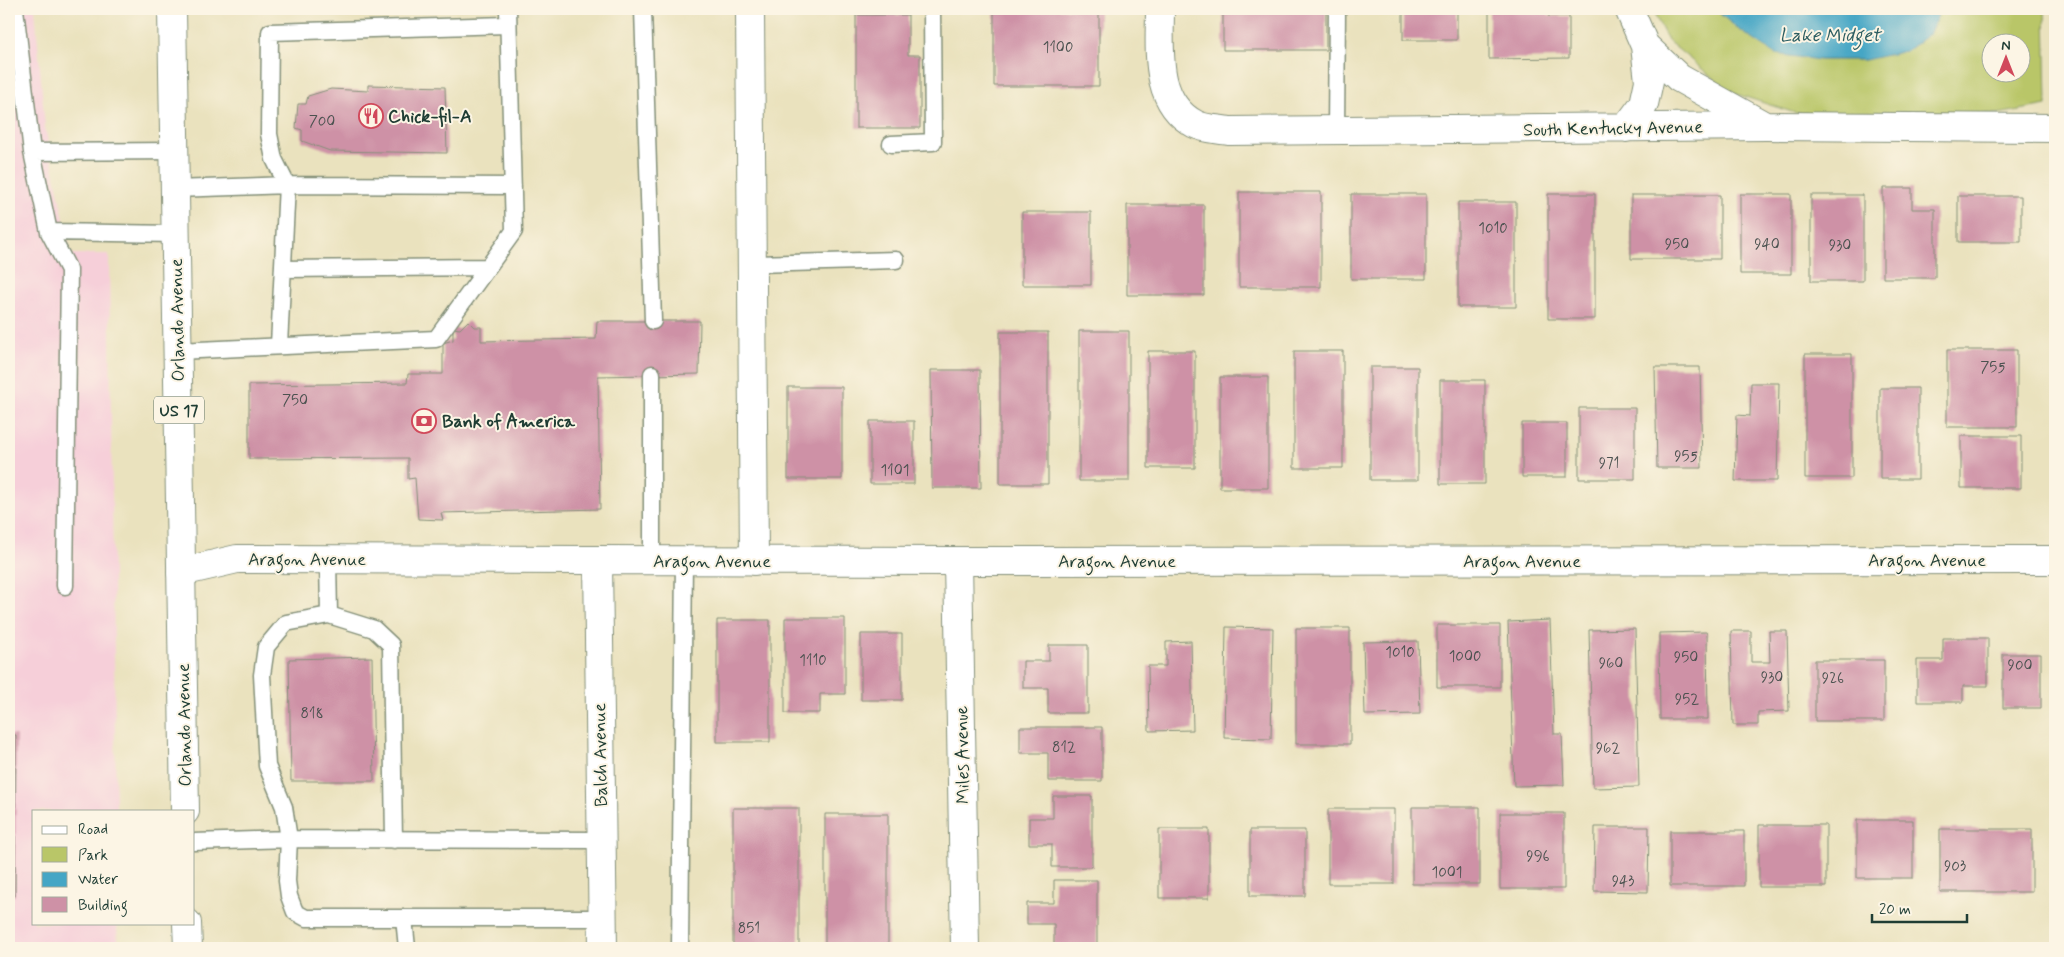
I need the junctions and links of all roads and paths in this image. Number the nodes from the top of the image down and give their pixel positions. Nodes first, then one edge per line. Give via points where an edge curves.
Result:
1 (15, 9) edge
2 (172, 9) edge
3 (508, 9) edge
4 (643, 9) edge
5 (750, 9) edge
6 (932, 9) edge
7 (1160, 9) edge
8 (1337, 9) edge
9 (1629, 9) edge
10 (507, 25) junction
11 (1645, 46) junction
12 (1766, 126) junction
13 (1626, 128) junction
14 (2055, 128) edge
15 (1336, 131) junction
16 (891, 144) dead end
17 (175, 151) junction
18 (32, 152) junction
19 (287, 185) junction
20 (513, 186) junction
21 (175, 189) junction
22 (49, 232) junction
23 (176, 234) junction
24 (896, 260) dead end
25 (752, 264) junction
26 (488, 266) junction
27 (283, 269) junction
28 (653, 321) dead end
29 (279, 345) junction
30 (178, 351) junction
31 (652, 374) dead end
32 (328, 559) junction
33 (2055, 560) edge
34 (598, 561) junction
35 (652, 561) junction
36 (684, 561) junction
37 (754, 561) junction
38 (958, 561) junction
39 (181, 572) junction
40 (66, 586) dead end
41 (329, 615) junction
42 (185, 810) edge
43 (290, 839) junction
44 (394, 840) junction
45 (601, 840) junction
46 (195, 842) edge
47 (404, 918) junction
48 (602, 918) junction
49 (187, 924) edge
50 (188, 948) edge
51 (407, 948) edge
52 (603, 948) edge
53 (680, 948) edge
54 (966, 948) edge

1 - 18 lane
2 - 17 street, Orlando Avenue / US 17
3 - 10 lane
4 - 28 lane
5 - 25 street
6 - 16 lane via 933,142
7 - 15 street, South Kentucky Avenue via 1160,68 1165,88 1177,110 1196,125 1229,131
8 - 15 lane
9 - 11 street
10 - 19 lane via 270,32 269,134 274,159
10 - 20 lane
11 - 12 street via 1678,78
11 - 13 street via 1649,81 1644,104
12 - 13 street, South Kentucky Avenue
12 - 14 street, South Kentucky Avenue
13 - 15 street, South Kentucky Avenue
17 - 18 lane
17 - 21 street, Orlando Avenue / US 17
18 - 22 lane
19 - 20 lane
19 - 21 lane
19 - 27 lane
20 - 26 lane via 514,231
21 - 23 street, Orlando Avenue / US 17
22 - 23 lane
22 - 40 lane via 69,270
23 - 30 street, Orlando Avenue / US 17
24 - 25 lane
25 - 37 street
26 - 27 lane
26 - 29 lane via 436,339
27 - 29 lane
29 - 30 lane
30 - 39 street, Orlando Avenue / US 17
31 - 35 lane
32 - 34 street, Aragon Avenue
32 - 39 street, Aragon Avenue via 237,559
32 - 41 lane
33 - 38 street, Aragon Avenue
34 - 35 street, Aragon Avenue
34 - 45 street, Balch Avenue
35 - 36 street, Aragon Avenue
36 - 37 street, Aragon Avenue
36 - 53 lane
37 - 38 street, Aragon Avenue
38 - 54 street, Miles Avenue
39 - 42 street, Orlando Avenue / US 17
41 - 43 lane via 286,624 266,647 262,675 267,766 284,807
41 - 44 lane via 374,629 391,645
43 - 44 lane
43 - 46 lane
43 - 47 lane via 287,882 288,896 295,912 306,918
44 - 45 lane
45 - 48 street, Balch Avenue
47 - 48 lane
47 - 51 lane
48 - 52 street, Balch Avenue
49 - 50 street

